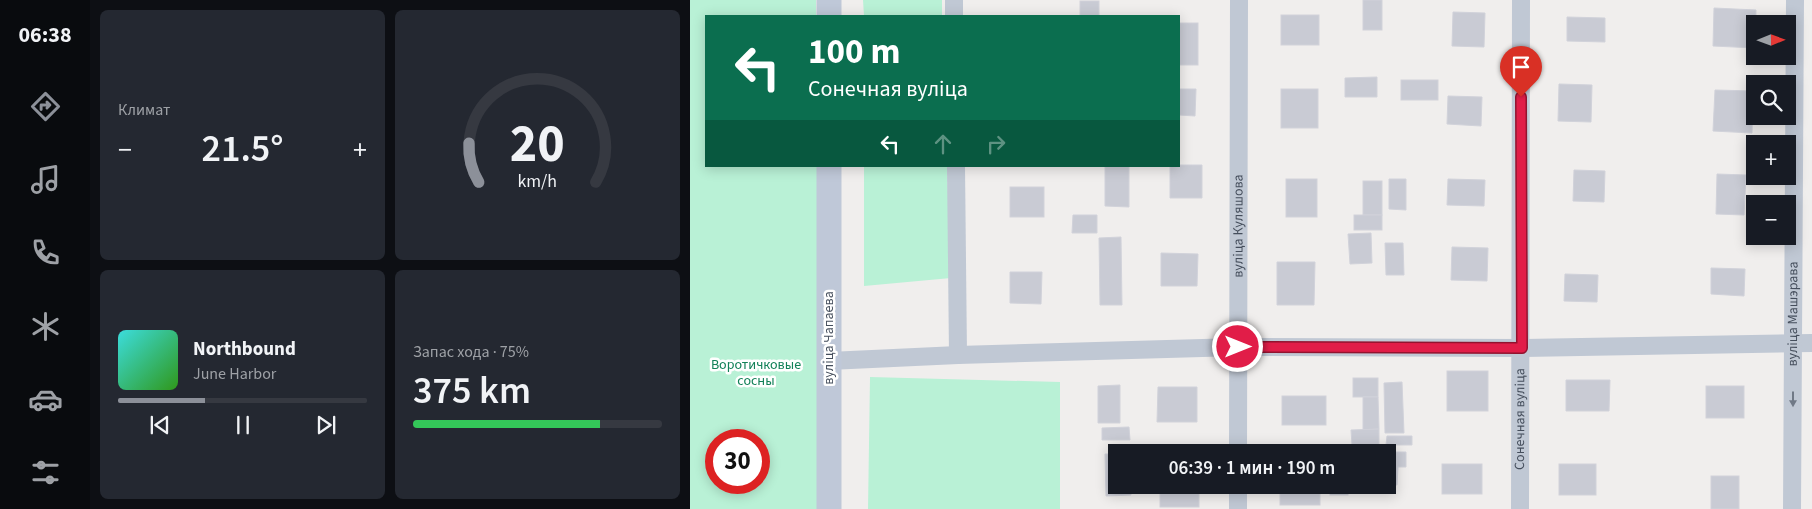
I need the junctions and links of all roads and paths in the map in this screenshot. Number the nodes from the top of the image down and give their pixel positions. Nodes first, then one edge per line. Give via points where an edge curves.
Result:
1 (829, 0) edge
2 (954, 0) edge
3 (1239, 0) edge
4 (1521, 0) edge
5 (1795, 0) edge
6 (829, 15) edge
7 (954, 15) edge
8 (829, 167) edge
9 (956, 167) edge
10 (1812, 343) edge
11 (1794, 344) junction
12 (1238, 347) junction
13 (1522, 348) junction
14 (958, 355) junction
15 (830, 361) junction
16 (1238, 444) edge
17 (1238, 494) edge
18 (829, 509) edge
19 (1238, 509) edge
20 (1520, 509) edge
21 (1792, 509) edge

1 - 6 main road
2 - 7 street
3 - 12 street, вуліца Куляшова
4 - 13 street, Сонечная вуліца
5 - 11 street, вуліца Машэрава
8 - 15 main road, вуліца Чапаева
9 - 14 street
10 - 11 street
11 - 13 street
11 -> 21 street, вуліца Машэрава
12 - 13 street
12 - 14 street
12 - 16 street, вуліца Куляшова
13 - 20 street, Сонечная вуліца
14 - 15 street
15 - 18 main road, вуліца Чапаева
17 - 19 street

